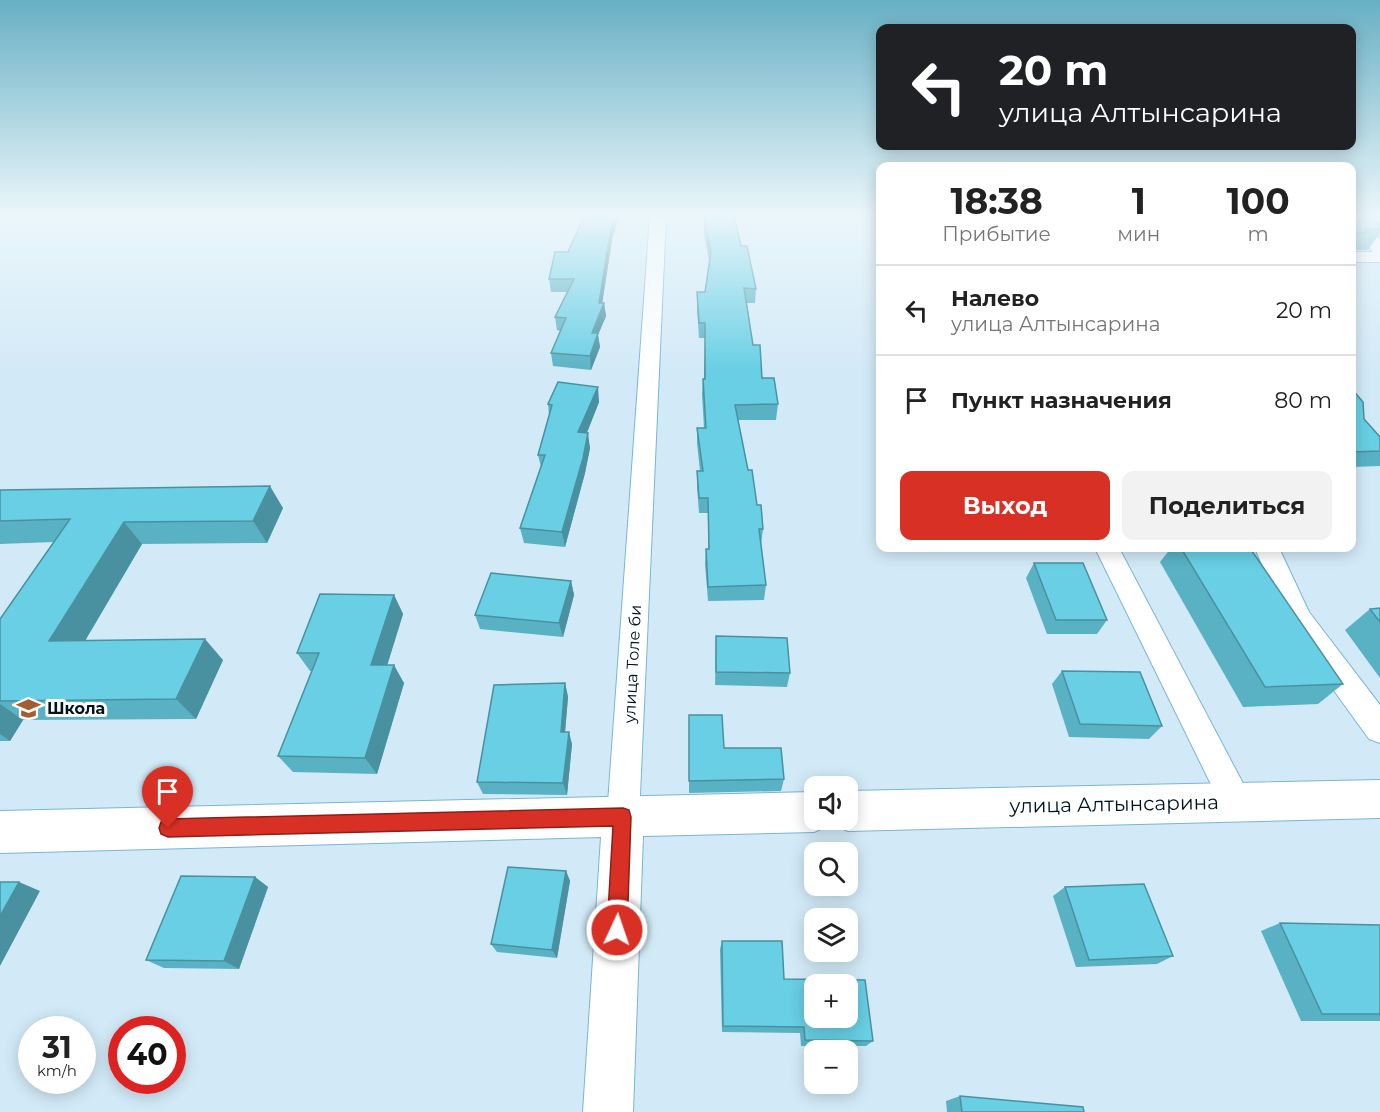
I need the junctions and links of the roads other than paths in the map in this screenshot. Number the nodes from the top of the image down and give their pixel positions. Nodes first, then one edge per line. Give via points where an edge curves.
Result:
1 (655, 268) edge
2 (1109, 552) edge
3 (1269, 552) edge
4 (1380, 729) edge
5 (1380, 799) edge
6 (1236, 802) junction
7 (858, 811) edge
8 (804, 812) edge
9 (623, 817) junction
10 (0, 832) edge
11 (608, 1112) edge

1 - 9 street, улица Толе би
2 - 6 street
3 - 4 street via 1298,620
5 - 6 street, улица Алтынсарина
6 - 7 street, улица Алтынсарина
8 - 9 street
9 - 10 street
9 - 11 street, улица Толе би

